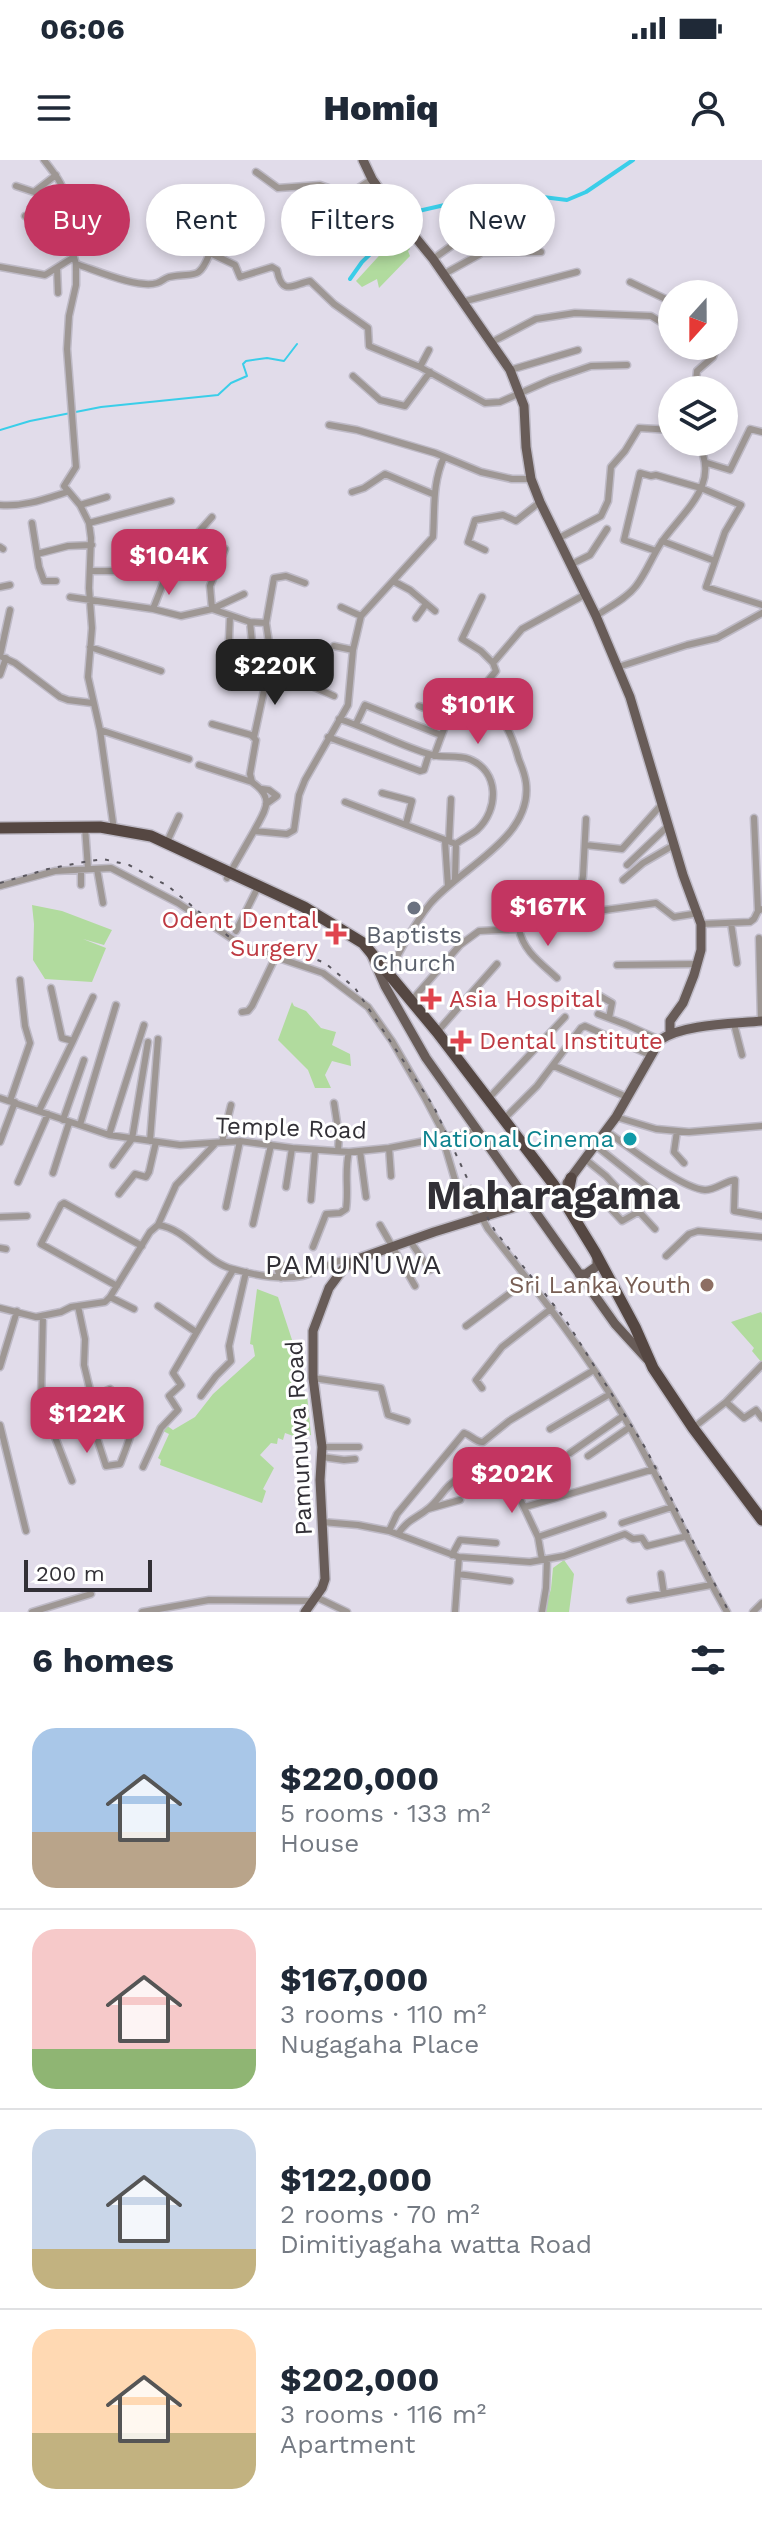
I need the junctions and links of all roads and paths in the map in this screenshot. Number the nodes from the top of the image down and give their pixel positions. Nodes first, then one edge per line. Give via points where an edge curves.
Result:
1 (44, 160) edge
2 (363, 160) edge
3 (256, 172) dead end
4 (56, 175) junction
5 (372, 179) junction
6 (61, 184) edge
7 (16, 186) dead end
8 (439, 255) edge
9 (72, 256) edge
10 (209, 256) edge
11 (212, 256) edge
12 (477, 256) edge
13 (433, 259) junction
14 (75, 260) junction
15 (0, 267) edge
16 (57, 268) junction
17 (577, 272) dead end
18 (444, 274) junction
19 (630, 282) dead end
20 (58, 293) dead end
21 (658, 295) edge
22 (462, 302) junction
23 (658, 320) edge
24 (490, 343) junction
25 (429, 350) dead end
26 (578, 350) dead end
27 (710, 360) edge
28 (627, 365) dead end
29 (420, 367) junction
30 (510, 370) junction
31 (430, 372) junction
32 (353, 376) dead end
33 (696, 376) edge
34 (521, 394) junction
35 (329, 425) dead end
36 (658, 429) edge
37 (762, 431) edge
38 (704, 456) edge
39 (444, 457) junction
40 (707, 463) junction
41 (531, 479) junction
42 (701, 488) junction
43 (67, 492) junction
44 (352, 492) dead end
45 (433, 494) junction
46 (107, 497) dead end
47 (171, 501) dead end
48 (540, 502) junction
49 (0, 505) edge
50 (80, 505) junction
51 (212, 517) dead end
52 (32, 523) dead end
53 (89, 523) junction
54 (607, 529) dead end
55 (559, 538) junction
56 (662, 541) junction
57 (92, 545) junction
58 (225, 549) dead end
59 (485, 550) dead end
60 (656, 551) junction
61 (37, 554) junction
62 (715, 561) junction
63 (572, 564) junction
64 (90, 571) junction
65 (116, 571) dead end
66 (56, 581) dead end
67 (393, 581) junction
68 (305, 583) dead end
69 (10, 585) dead end
70 (0, 587) edge
71 (244, 594) dead end
72 (586, 594) junction
73 (70, 597) dead end
74 (482, 597) dead end
75 (91, 600) junction
76 (426, 604) junction
77 (762, 605) edge
78 (341, 607) dead end
79 (153, 609) junction
80 (212, 609) junction
81 (10, 610) dead end
82 (435, 611) dead end
83 (762, 613) edge
84 (230, 616) junction
85 (361, 616) junction
86 (596, 616) junction
87 (416, 618) dead end
88 (250, 622) junction
89 (266, 623) junction
90 (334, 646) dead end
91 (90, 647) junction
92 (353, 650) junction
93 (2, 657) edge
94 (228, 662) dead end
95 (254, 662) dead end
96 (493, 663) junction
97 (618, 667) junction
98 (273, 669) junction
99 (161, 671) dead end
100 (0, 675) edge
101 (477, 694) junction
102 (334, 696) dead end
103 (92, 703) junction
104 (419, 706) dead end
105 (448, 717) junction
106 (339, 719) junction
107 (212, 724) dead end
108 (356, 724) junction
109 (100, 730) junction
110 (441, 735) junction
111 (254, 737) junction
112 (328, 737) junction
113 (431, 755) junction
114 (189, 759) dead end
115 (199, 765) dead end
116 (252, 782) junction
117 (382, 793) dead end
118 (451, 799) dead end
119 (345, 802) dead end
120 (662, 804) junction
121 (179, 816) dead end
122 (754, 818) dead end
123 (586, 819) dead end
124 (406, 824) junction
125 (669, 826) junction
126 (0, 830) edge
127 (86, 830) junction
128 (114, 831) junction
129 (254, 831) junction
130 (450, 842) junction
131 (166, 845) junction
132 (585, 845) junction
133 (674, 845) junction
134 (627, 865) dead end
135 (89, 869) junction
136 (228, 875) junction
137 (455, 879) junction
138 (623, 880) dead end
139 (81, 885) dead end
140 (0, 886) edge
141 (448, 886) junction
142 (256, 891) junction
143 (103, 903) dead end
144 (760, 910) edge
145 (576, 914) junction
146 (700, 918) junction
147 (333, 923) junction
148 (731, 923) junction
149 (519, 929) junction
150 (236, 931) dead end
151 (759, 938) dead end
152 (276, 956) junction
153 (737, 963) dead end
154 (497, 964) dead end
155 (697, 964) junction
156 (617, 965) dead end
157 (386, 977) junction
158 (557, 978) dead end
159 (20, 980) dead end
160 (51, 988) dead end
161 (600, 996) dead end
162 (93, 997) dead end
163 (412, 1000) junction
164 (116, 1005) dead end
165 (242, 1012) dead end
166 (598, 1014) dead end
167 (565, 1017) dead end
168 (609, 1018) junction
169 (761, 1021) edge
170 (734, 1024) junction
171 (144, 1025) dead end
172 (437, 1032) junction
173 (674, 1033) junction
174 (158, 1039) dead end
175 (660, 1040) junction
176 (73, 1041) junction
177 (148, 1042) dead end
178 (650, 1055) junction
179 (742, 1055) dead end
180 (84, 1060) dead end
181 (554, 1066) junction
182 (627, 1097) junction
183 (0, 1098) edge
184 (489, 1098) junction
185 (12, 1101) junction
186 (334, 1103) dead end
187 (231, 1105) dead end
188 (39, 1111) junction
189 (48, 1114) junction
190 (616, 1117) junction
191 (505, 1118) junction
192 (66, 1122) junction
193 (80, 1125) junction
194 (762, 1126) edge
195 (476, 1131) junction
196 (606, 1131) junction
197 (677, 1131) junction
198 (109, 1135) junction
199 (443, 1136) junction
200 (132, 1139) junction
201 (240, 1141) junction
202 (0, 1142) edge
203 (153, 1142) junction
204 (219, 1142) junction
205 (271, 1145) junction
206 (596, 1146) junction
207 (292, 1148) junction
208 (389, 1148) junction
209 (315, 1150) junction
210 (338, 1151) junction
211 (360, 1151) junction
212 (349, 1152) junction
213 (585, 1159) junction
214 (684, 1163) dead end
215 (113, 1165) dead end
216 (544, 1171) junction
217 (53, 1173) dead end
218 (571, 1175) junction
219 (391, 1176) dead end
220 (18, 1182) dead end
221 (286, 1187) dead end
222 (556, 1188) junction
223 (119, 1194) dead end
224 (366, 1197) dead end
225 (311, 1200) dead end
226 (528, 1203) junction
227 (566, 1203) junction
228 (668, 1203) dead end
229 (607, 1205) dead end
230 (226, 1207) dead end
231 (638, 1212) junction
232 (27, 1216) dead end
233 (762, 1216) edge
234 (0, 1217) edge
235 (481, 1219) junction
236 (253, 1224) dead end
237 (158, 1225) junction
238 (380, 1225) dead end
239 (655, 1229) dead end
240 (762, 1237) edge
241 (410, 1241) junction
242 (142, 1246) junction
243 (313, 1247) dead end
244 (392, 1247) junction
245 (597, 1256) junction
246 (666, 1256) dead end
247 (355, 1260) junction
248 (233, 1270) junction
249 (430, 1270) dead end
250 (246, 1272) junction
251 (579, 1274) junction
252 (529, 1279) junction
253 (117, 1286) junction
254 (415, 1286) dead end
255 (110, 1297) junction
256 (78, 1306) junction
257 (158, 1306) dead end
258 (0, 1308) edge
259 (552, 1308) junction
260 (134, 1309) dead end
261 (17, 1311) junction
262 (43, 1316) junction
263 (466, 1326) dead end
264 (196, 1332) junction
265 (650, 1363) junction
266 (762, 1365) edge
267 (0, 1367) edge
268 (594, 1370) junction
269 (313, 1378) junction
270 (482, 1388) dead end
271 (610, 1394) junction
272 (201, 1396) dead end
273 (91, 1398) junction
274 (726, 1402) junction
275 (623, 1416) junction
276 (762, 1418) edge
277 (407, 1421) dead end
278 (0, 1425) edge
279 (630, 1427) junction
280 (693, 1428) junction
281 (550, 1429) dead end
282 (359, 1447) dead end
283 (322, 1452) junction
284 (570, 1453) dead end
285 (588, 1456) dead end
286 (355, 1459) dead end
287 (503, 1463) dead end
288 (143, 1467) dead end
289 (654, 1469) junction
290 (0, 1471) edge
291 (11, 1471) junction
292 (463, 1476) dead end
293 (72, 1481) dead end
294 (460, 1500) dead end
295 (525, 1507) junction
296 (672, 1507) junction
297 (428, 1509) junction
298 (603, 1515) dead end
299 (762, 1520) edge
300 (322, 1522) junction
301 (622, 1523) dead end
302 (26, 1531) dead end
303 (389, 1531) junction
304 (398, 1534) junction
305 (687, 1536) junction
306 (538, 1537) junction
307 (496, 1543) dead end
308 (456, 1556) junction
309 (544, 1560) junction
310 (458, 1574) junction
311 (661, 1574) dead end
312 (510, 1581) dead end
313 (711, 1585) junction
314 (91, 1594) dead end
315 (664, 1594) junction
316 (314, 1599) junction
317 (630, 1600) dead end
318 (762, 1603) edge
319 (32, 1612) edge
320 (142, 1612) edge
321 (305, 1612) edge
322 (347, 1612) edge
323 (455, 1612) edge
324 (542, 1612) edge
325 (727, 1612) edge
326 (753, 1612) edge

1 - 4 street
2 - 5 main road
3 - 5 street via 278,188 320,185 348,195
4 - 6 street
4 - 7 street via 34,192
5 - 13 main road
8 - 13 street
9 - 14 street
10 - 14 street via 196,275 143,284
11 - 29 street via 235,265 240,277 272,267 285,286 310,281 368,328 369,346
12 - 18 street
13 - 18 main road
14 - 16 street
14 - 43 street via 67,349 76,467 65,483
15 - 16 street via 45,275
16 - 20 street
17 - 22 street
18 - 22 main road
19 - 21 street
22 - 24 main road
23 - 24 street via 575,313 536,319
24 - 30 main road
25 - 29 street
26 - 30 street
27 - 33 street
28 - 34 street via 591,366
29 - 31 street
30 - 34 main road
31 - 32 street via 405,406 380,400
31 - 34 street via 485,403
34 - 41 main road
35 - 39 street
36 - 55 street via 639,428 610,472 601,516
37 - 40 street via 750,429 730,470
38 - 40 street
39 - 41 street via 481,472
39 - 45 street
40 - 42 street
41 - 48 main road
42 - 56 street via 692,507
42 - 60 street via 640,473 624,540
42 - 62 street via 741,505
43 - 49 street
43 - 50 street
44 - 45 street via 385,474
45 - 67 street via 432,541
46 - 50 street
47 - 53 street
48 - 55 main road
48 - 59 street via 516,521 503,515 475,520 468,542
50 - 53 street
51 - 79 street via 171,563
52 - 61 street
53 - 57 street
54 - 63 street via 590,555
55 - 63 main road
56 - 60 street
56 - 62 street
57 - 61 street
57 - 64 street
58 - 80 street via 210,586
60 - 86 street via 636,587
61 - 66 street via 44,581
62 - 77 street via 706,587
63 - 72 main road
64 - 65 street
64 - 75 street
67 - 76 street
67 - 85 street
68 - 89 street via 274,578
69 - 70 street
71 - 80 street
72 - 86 main road
72 - 96 street via 522,629
73 - 75 street
74 - 96 street via 462,639
75 - 79 street
75 - 91 street
76 - 82 street
76 - 87 street
78 - 85 street
79 - 80 street via 181,616
80 - 84 street
81 - 93 street
83 - 97 street via 717,638
84 - 88 street
84 - 94 street
85 - 92 street
86 - 97 main road
88 - 89 street
88 - 95 street
89 - 98 street
90 - 92 street
91 - 99 street
91 - 103 street
92 - 106 street via 348,705
93 - 100 street
93 - 103 street via 60,697
96 - 101 street via 496,671
97 - 120 main road
98 - 102 street
98 - 111 street
101 - 105 street via 458,691
101 - 137 street via 508,728 526,795 517,824
103 - 109 street
104 - 105 street
105 - 110 street
106 - 108 street
106 - 112 street
107 - 111 street
108 - 110 street via 365,705
108 - 113 street
109 - 114 street
109 - 128 street
110 - 113 street
111 - 116 street
112 - 113 street via 420,771
112 - 129 street via 299,795 294,830
113 - 130 street via 471,760 490,776 491,809 477,830
115 - 116 street
116 - 129 street via 267,798
117 - 124 street via 412,801
118 - 130 street
119 - 124 street
120 - 125 main road
120 - 132 street via 622,849
121 - 131 street
122 - 144 street
123 - 132 street
124 - 130 street
125 - 133 main road
125 - 134 street
126 - 127 highway
127 - 128 highway
127 - 135 street
128 - 131 highway
129 - 136 street
130 - 137 street
130 - 141 street
131 - 136 highway
132 - 145 street
133 - 138 street
133 - 146 main road
135 - 139 street
135 - 140 street via 55,871
135 - 143 street
135 - 152 street via 121,872 243,946
136 - 142 highway
136 - 147 highway
137 - 141 street
141 - 157 street via 430,904
142 - 147 highway
142 - 150 street
144 - 148 street via 750,922
145 - 146 street via 656,903 674,917
145 - 149 street via 571,920
146 - 148 street
146 - 155 main road
147 - 157 highway via 363,943
148 - 153 street
149 - 158 street via 526,949
149 - 163 street via 479,931 468,938
151 - 169 street
152 - 165 street via 252,1006
152 - 199 street via 323,973 368,1007
154 - 172 street
155 - 156 street
155 - 173 main road via 676,1013
157 - 163 highway
157 - 195 main road via 426,1058
159 - 185 street via 30,1043
160 - 176 street via 62,1038
161 - 168 street via 612,1003
162 - 176 street
163 - 172 highway
164 - 193 street
166 - 168 street
167 - 184 street
168 - 175 street
169 - 170 main road
170 - 173 main road
170 - 179 street
171 - 198 street
172 - 184 highway
173 - 175 main road
174 - 203 street
175 - 178 main road
176 - 188 street
177 - 200 street
178 - 181 street via 585,1026
178 - 182 main road
180 - 192 street
181 - 182 street
181 - 191 street
182 - 190 main road
183 - 185 street, Temple Road
184 - 191 highway
185 - 188 street, Temple Road
185 - 202 street
186 - 210 street
187 - 204 street
188 - 189 street, Temple Road
189 - 192 street, Temple Road
189 - 220 street
190 - 196 main road
190 - 197 street
191 - 216 highway
192 - 193 street, Temple Road
192 - 217 street
193 - 198 street, Temple Road
194 - 197 street
195 - 199 street, Temple Road
195 - 226 main road
196 - 206 main road
196 - 233 street via 695,1187 714,1189 735,1180 734,1211
197 - 214 street via 674,1152
198 - 200 street, Temple Road
199 - 208 street, Temple Road
199 - 235 street via 455,1180
200 - 203 street, Temple Road
200 - 215 street
201 - 204 street, Temple Road
201 - 205 street, Temple Road
201 - 230 street
203 - 204 street, Temple Road
203 - 223 street via 146,1177 135,1174
204 - 237 street via 176,1185
205 - 207 street, Temple Road
205 - 236 street
206 - 213 main road
206 - 228 street
207 - 209 street, Temple Road
207 - 221 street
208 - 211 street, Temple Road
208 - 219 street
209 - 210 street, Temple Road
209 - 225 street
210 - 212 street, Temple Road
211 - 212 street, Temple Road
211 - 224 street
212 - 243 street via 344,1169 346,1209 326,1214
213 - 218 main road
213 - 231 street
216 - 218 highway
216 - 222 highway
218 - 222 main road
218 - 227 highway
222 - 227 highway
226 - 235 main road, Pamunuwa Road
226 - 251 main road
227 - 245 highway
229 - 231 street via 622,1221
231 - 239 street
232 - 234 street
235 - 241 main road, Pamunuwa Road
235 - 252 street
237 - 242 street
237 - 248 street
238 - 244 street
240 - 246 street via 698,1231
241 - 244 main road, Pamunuwa Road
241 - 249 street
242 - 253 street
242 - 253 street via 61,1205 41,1244
244 - 247 main road, Pamunuwa Road
244 - 254 street
245 - 251 main road via 597,1266
245 - 265 highway
247 - 250 street via 331,1262 304,1275
247 - 269 main road, Pamunuwa Road via 329,1288 313,1331
248 - 250 street
248 - 264 street
250 - 272 street via 229,1346 231,1361
251 - 265 main road
252 - 259 street
252 - 263 street
253 - 255 street
255 - 256 street
255 - 260 street
256 - 262 street
256 - 273 street
257 - 264 street
258 - 261 street
259 - 268 street
259 - 270 street via 502,1347 476,1380
261 - 262 street
261 - 267 street
262 - 293 street via 41,1401
264 - 288 street via 173,1373 181,1385 169,1396 178,1410 161,1428
265 - 280 highway
266 - 274 street
268 - 271 street
268 - 303 street via 483,1442 464,1433
269 - 277 street via 380,1388 388,1415
269 - 283 main road, Pamunuwa Road
271 - 275 street
271 - 281 street
273 - 273 street via 86,1404 106,1466 120,1464 133,1421 111,1389
274 - 276 street via 744,1418 756,1410
274 - 280 street
275 - 279 street
275 - 284 street
278 - 291 street
279 - 285 street
279 - 289 street
280 - 299 highway
282 - 283 street
283 - 286 street
283 - 300 main road, Pamunuwa Road
287 - 295 street
289 - 295 street
289 - 296 street
290 - 291 street
291 - 302 street
292 - 297 street
294 - 297 street
295 - 306 street
296 - 301 street
296 - 305 street
297 - 304 street
298 - 306 street
300 - 303 street
300 - 316 main road, Pamunuwa Road via 325,1579
303 - 304 street
304 - 308 street
305 - 309 street via 644,1547 642,1538 625,1534
305 - 313 street
306 - 309 street
307 - 308 street via 460,1540
308 - 309 street
308 - 310 street
309 - 324 street
310 - 312 street
310 - 323 street
311 - 315 street
313 - 315 street
313 - 325 street
314 - 319 street
315 - 317 street
316 - 320 street via 209,1600
316 - 321 main road, Pamunuwa Road
316 - 322 street
318 - 326 street

